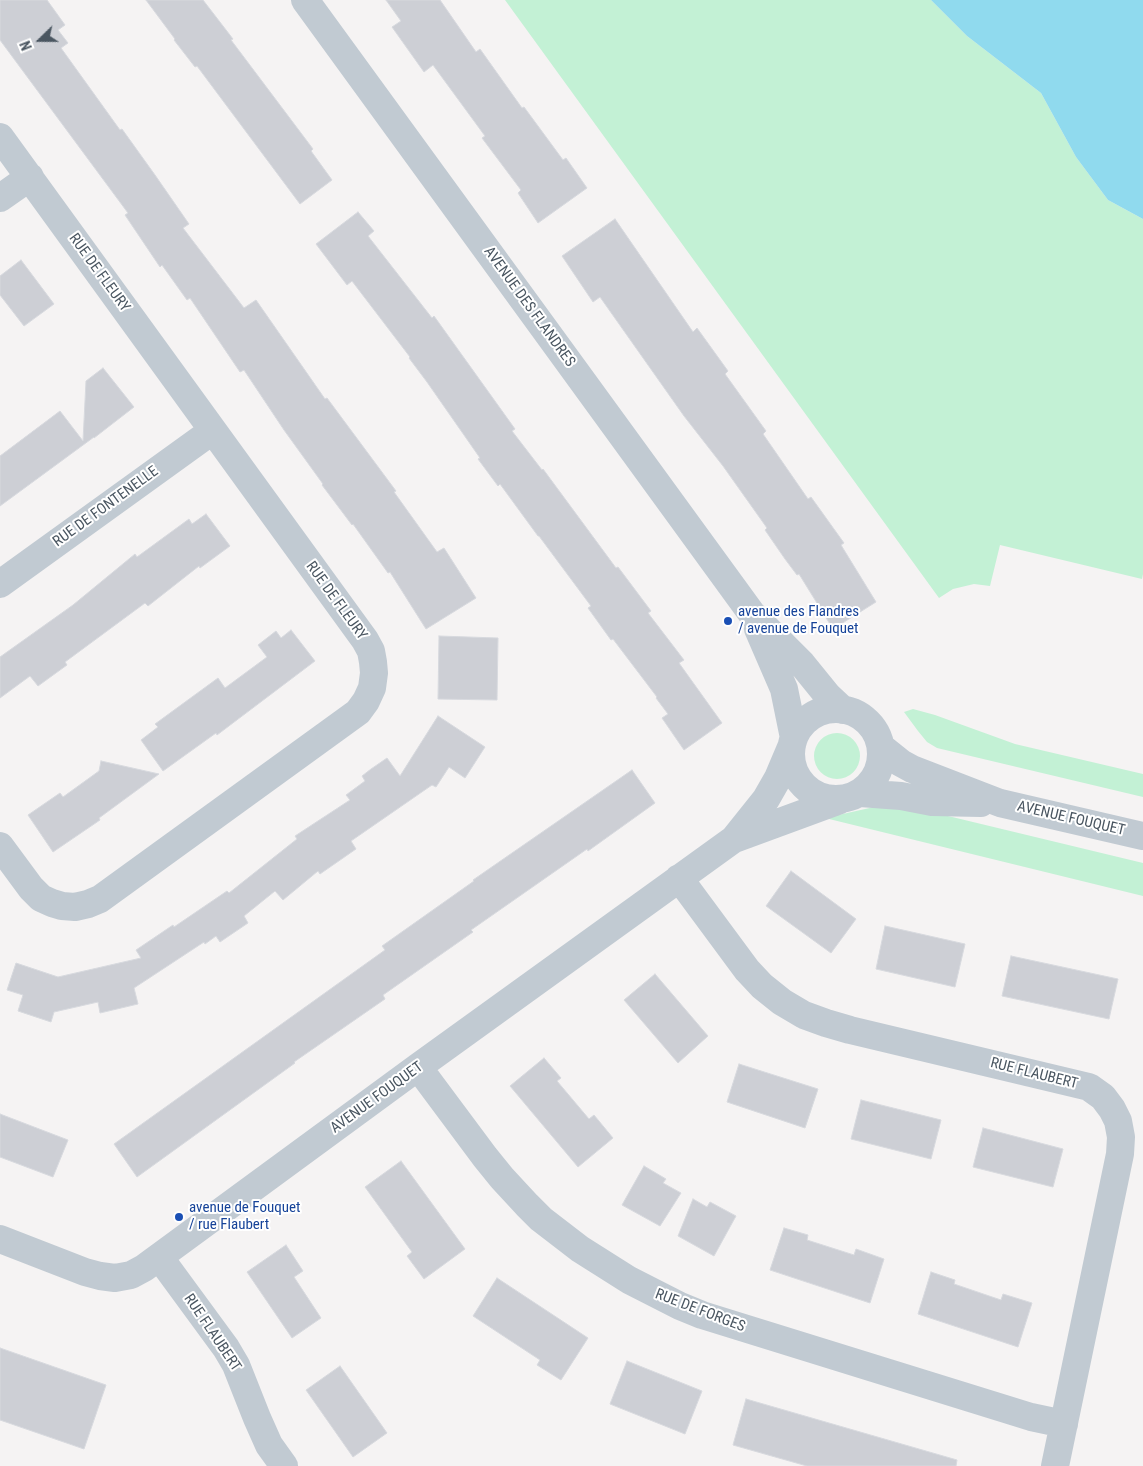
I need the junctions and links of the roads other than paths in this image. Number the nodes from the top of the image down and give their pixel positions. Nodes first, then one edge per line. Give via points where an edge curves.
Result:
1 (305, 0) edge
2 (0, 137) edge
3 (30, 177) junction
4 (0, 198) edge
5 (212, 430) junction
6 (0, 584) edge
7 (752, 614) junction
8 (843, 710) junction
9 (793, 742) junction
10 (881, 747) junction
11 (850, 797) junction
12 (1000, 803) junction
13 (1143, 836) edge
14 (734, 839) junction
15 (0, 846) edge
16 (679, 878) junction
17 (418, 1067) junction
18 (0, 1239) edge
19 (160, 1258) junction
20 (1064, 1424) junction
21 (284, 1466) edge
22 (1055, 1466) edge

1 - 7 street, AVENUE DES FLANDRES
2 - 3 street, RUE DE FLEURY
3 - 4 street
3 - 5 street, RUE DE FLEURY
5 - 6 street, RUE DE FONTENELLE
5 - 15 street, RUE DE FLEURY via 365,640 374,662 372,688 366,701 358,712 100,899 88,904 62,906 41,898
7 - 8 street, AVENUE DES FLANDRES
7 - 9 street, AVENUE DES FLANDRES via 784,689
8 - 9 street via 825,710 812,716 801,726
8 - 10 street via 860,715 871,725
9 - 11 street via 793,766 802,785 826,799
9 - 14 street, AVENUE FOUQUET via 766,799
10 - 11 street via 880,766 875,779
10 - 12 street, AVENUE FOUQUET via 912,769
11 - 12 street, AVENUE FOUQUET via 901,796 932,802
11 - 14 street, AVENUE FOUQUET
12 - 13 street, AVENUE FOUQUET
14 - 16 street, AVENUE FOUQUET
16 - 17 street, AVENUE FOUQUET
16 - 20 street, RUE FLAUBERT via 747,970 782,1002 804,1015 850,1030 1089,1087 1112,1108 1121,1137 1120,1154
17 - 19 street, AVENUE FOUQUET
17 - 20 street, RUE DE FORGES via 485,1157 527,1206 580,1249 629,1280 702,1315 1032,1417
18 - 19 street, AVENUE FOUQUET via 85,1272 116,1278 131,1275
19 - 21 street, RUE FLAUBERT via 226,1348 269,1445
20 - 22 street, RUE FLAUBERT

